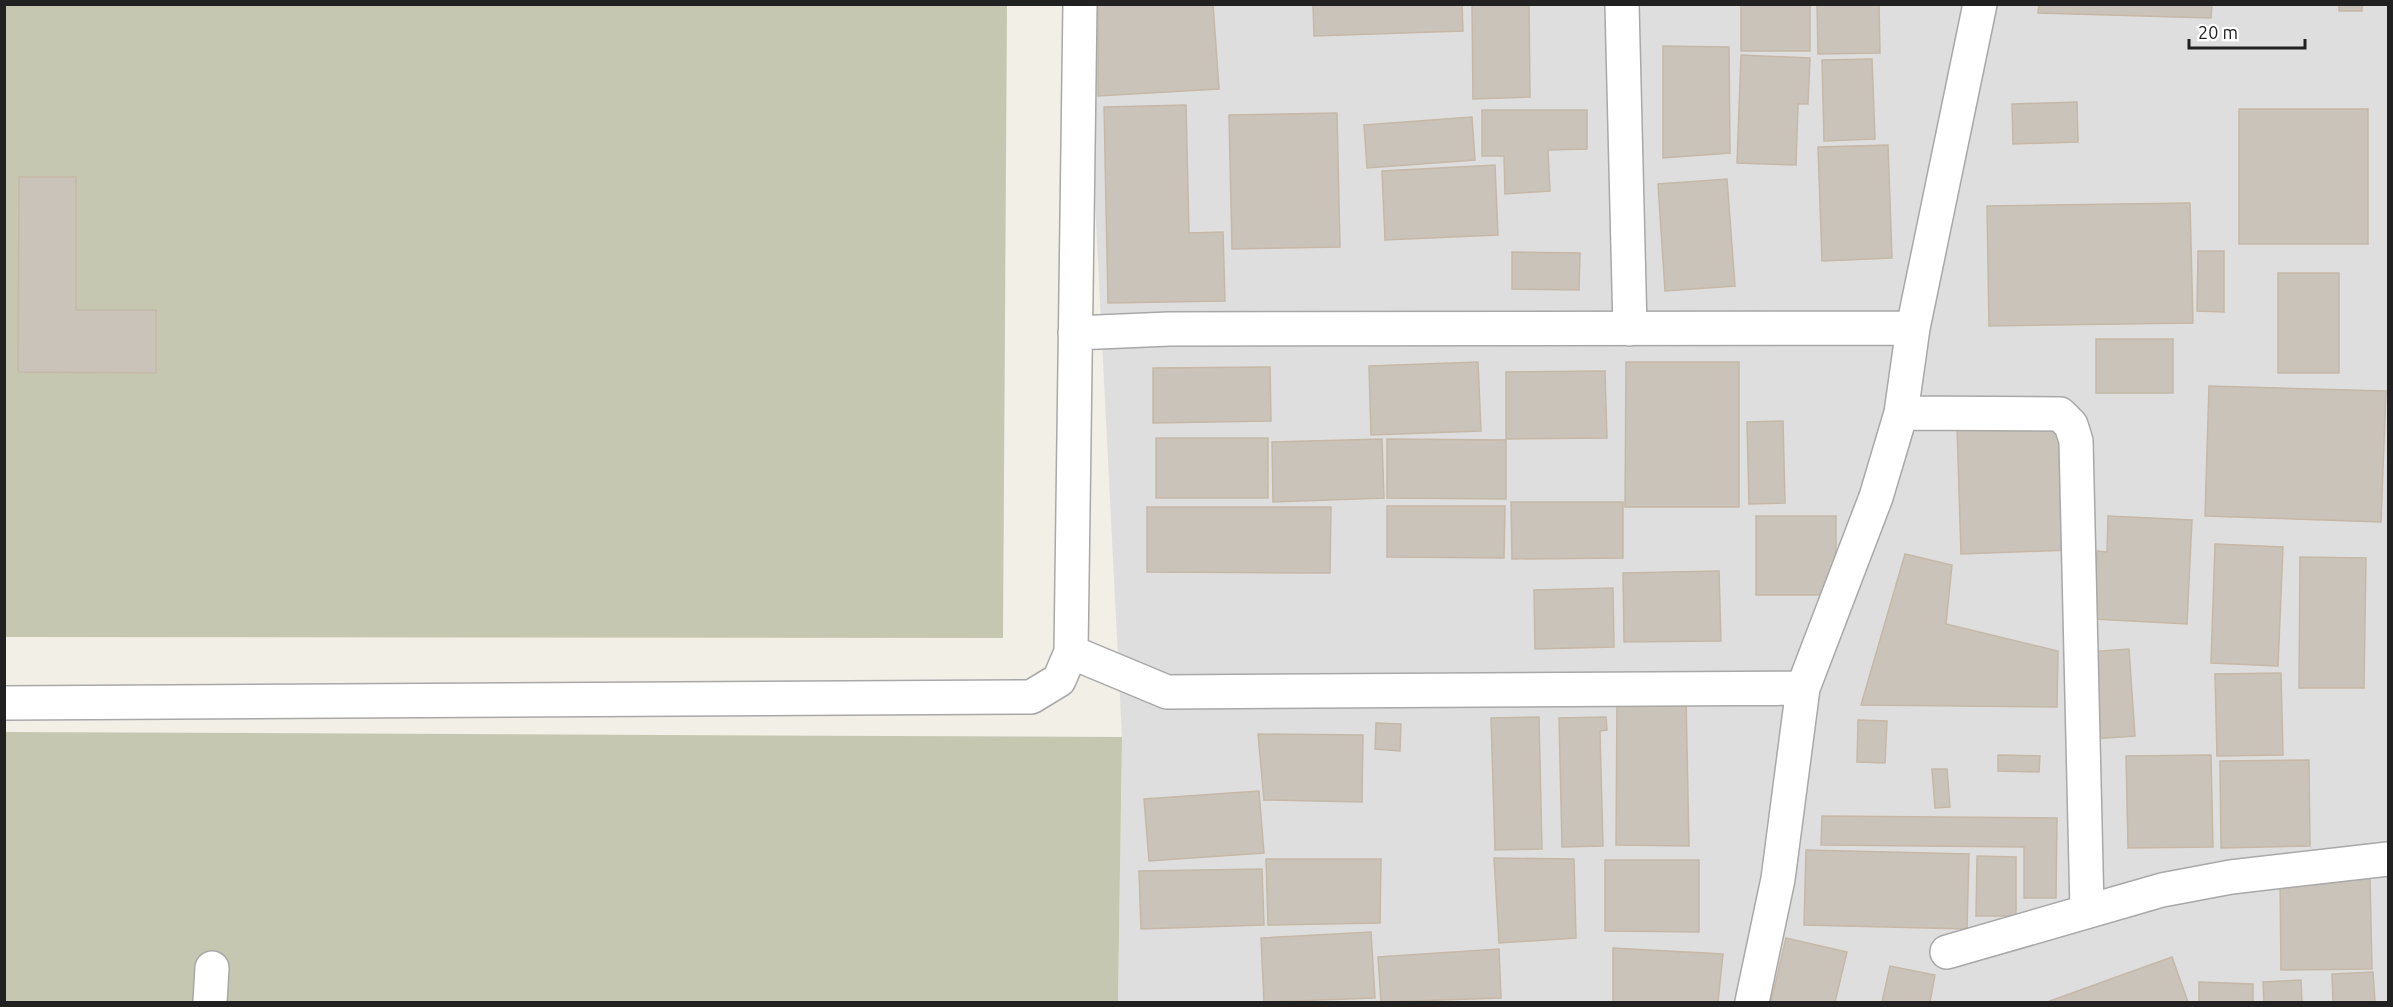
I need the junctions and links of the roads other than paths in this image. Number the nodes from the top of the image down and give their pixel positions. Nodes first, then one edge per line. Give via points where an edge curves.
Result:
1 (1080, 4) edge
2 (1622, 4) edge
3 (1980, 4) edge
4 (1913, 328) junction
5 (1630, 329) junction
6 (1075, 333) junction
7 (1901, 413) junction
8 (1071, 652) junction
9 (1803, 688) junction
10 (4, 703) edge
11 (2388, 859) edge
12 (2087, 910) junction
13 (1947, 952) dead end
14 (212, 968) dead end
15 (210, 1002) edge
16 (1752, 1002) edge

1 - 6 street
2 - 5 street
3 - 4 street
4 - 5 street
4 - 7 street
5 - 6 street via 1169,329
6 - 8 street
7 - 9 street via 1876,496
7 - 12 street via 2060,414 2076,441
8 - 9 street via 1167,692
8 - 10 street via 1059,680 1031,697
9 - 16 street via 1778,879
11 - 12 street via 2231,876
12 - 13 street
14 - 15 street

